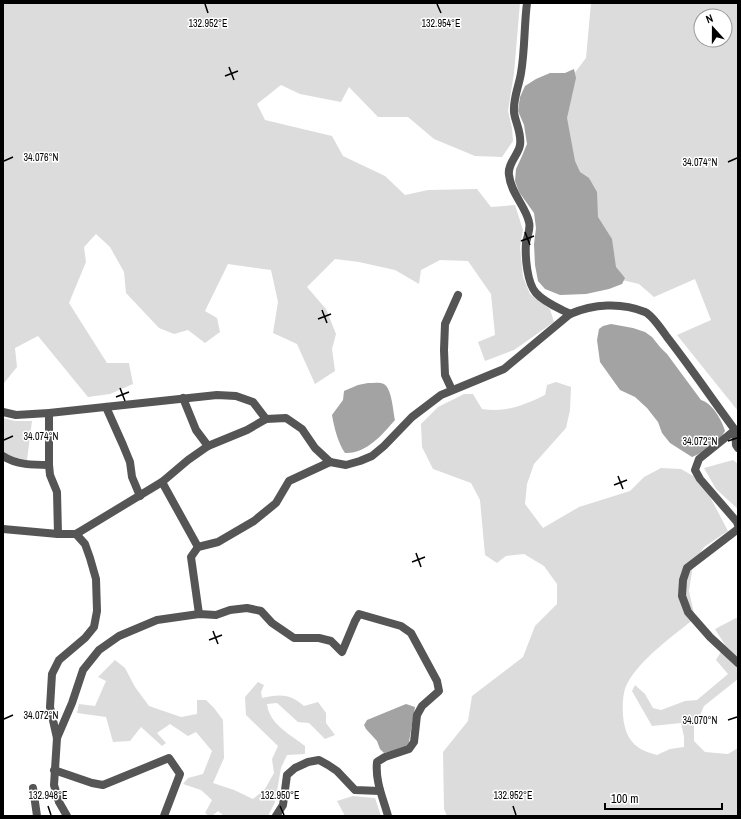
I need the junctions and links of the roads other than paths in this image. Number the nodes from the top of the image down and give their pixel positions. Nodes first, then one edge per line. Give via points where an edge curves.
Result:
1 (527, 3) edge
2 (458, 295) dead end
3 (570, 314) junction
4 (452, 390) junction
5 (183, 398) junction
6 (106, 407) junction
7 (3, 412) edge
8 (49, 413) junction
9 (266, 419) junction
10 (736, 432) edge
11 (208, 446) junction
12 (738, 448) edge
13 (3, 456) edge
14 (330, 462) junction
15 (49, 465) junction
16 (162, 482) junction
17 (140, 496) junction
18 (738, 525) edge
19 (3, 529) edge
20 (738, 529) edge
21 (58, 534) junction
22 (76, 534) junction
23 (198, 547) junction
24 (199, 614) junction
25 (738, 663) edge
26 (57, 738) junction
27 (54, 770) junction
28 (33, 788) dead end
29 (380, 791) junction
30 (37, 816) edge
31 (67, 816) edge
32 (164, 816) edge
33 (276, 816) edge
34 (388, 816) edge

1 - 3 street via 521,74 514,112 519,126 520,145 508,173 510,187 530,224 526,244 530,280 536,293
2 - 4 street via 445,324 445,375
3 - 4 street via 504,369
3 - 10 street via 596,306 615,306 646,313 659,326
4 - 14 street via 441,395 412,417 372,456 346,465
5 - 6 street
5 - 9 street via 236,396 253,402
5 - 11 street via 196,430
6 - 8 street
6 - 17 street via 130,462 132,477
7 - 8 street via 16,415
8 - 15 street
9 - 11 street
9 - 14 street via 286,418 302,430 315,448
10 - 12 street
10 - 18 street via 699,459 695,470
11 - 16 street
13 - 15 street via 28,464
14 - 23 street via 289,481 276,503 254,521 218,542
15 - 21 street via 57,492
16 - 17 street
16 - 23 street
17 - 22 street
19 - 21 street
20 - 25 street via 687,568 682,596 688,612
21 - 22 street
22 - 26 street via 85,544 96,579 97,611 94,627 59,660 52,674 50,707
23 - 24 street via 191,557
24 - 26 street via 157,620 119,636 99,650 83,670
24 - 29 street via 216,615 247,608 261,611 272,623 294,638 331,641 342,652 359,614 401,626 411,632 437,681 438,691 422,706 417,715 414,742 409,750 385,756 377,762 376,772
26 - 27 street
27 - 31 street via 54,785
27 - 32 street via 103,785 169,758 180,774
28 - 30 street
29 - 33 street via 355,790 328,764 319,760 308,762 287,775 282,805
29 - 34 street

